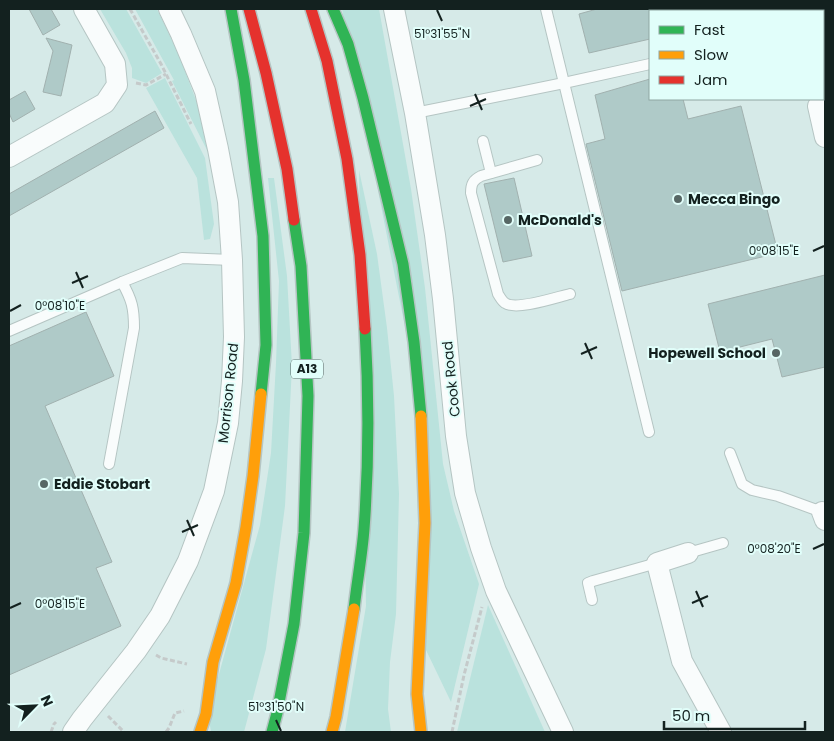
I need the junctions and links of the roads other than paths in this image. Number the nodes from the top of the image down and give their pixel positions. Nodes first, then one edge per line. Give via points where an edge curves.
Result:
1 (84, 9) edge
2 (169, 9) edge
3 (231, 9) edge
4 (249, 9) edge
5 (311, 9) edge
6 (333, 9) edge
7 (394, 9) edge
8 (546, 9) edge
9 (649, 64) edge
10 (564, 83) junction
11 (817, 104) edge
12 (415, 113) junction
13 (825, 137) edge
14 (483, 141) dead end
15 (9, 157) edge
16 (538, 160) dead end
17 (491, 173) junction
18 (232, 260) junction
19 (122, 282) junction
20 (570, 294) dead end
21 (9, 331) edge
22 (648, 432) dead end
23 (730, 453) dead end
24 (109, 464) dead end
25 (823, 516) edge
26 (723, 544) dead end
27 (688, 553) joint
28 (657, 563) junction
29 (592, 600) dead end
30 (79, 728) edge
31 (200, 732) edge
32 (272, 732) edge
33 (332, 732) edge
34 (421, 732) edge
35 (563, 732) edge
36 (721, 732) edge

1 - 15 street via 115,64 117,85 105,103
2 - 18 street, Morrison Road via 205,91 228,202
3 - 31 highway via 244,80 263,236 266,345 246,527 236,582 213,662 206,714
4 - 32 highway, A13 via 287,169 300,266 308,396 304,533 294,624
5 - 33 highway via 327,61 347,159 360,255 368,382 364,530 352,626
6 - 34 highway via 348,44 363,98 403,264 414,342 425,523 417,694
7 - 12 street, Cook Road
8 - 10 lane
9 - 10 lane
10 - 12 lane
10 - 22 lane
11 - 13 street
12 - 35 street, Cook Road via 435,235 465,493 496,591
14 - 17 lane
16 - 17 lane
17 - 20 lane via 475,179 471,193 498,294 504,303 523,306
18 - 19 lane via 182,258
18 - 30 street, Morrison Road via 232,382 228,423 214,490 188,561 160,616
19 - 21 lane
19 - 24 lane via 134,310 134,328
23 - 25 lane via 742,484
26 - 27 lane
27 - 28 street
28 - 29 lane via 588,583
28 - 36 street via 682,661

